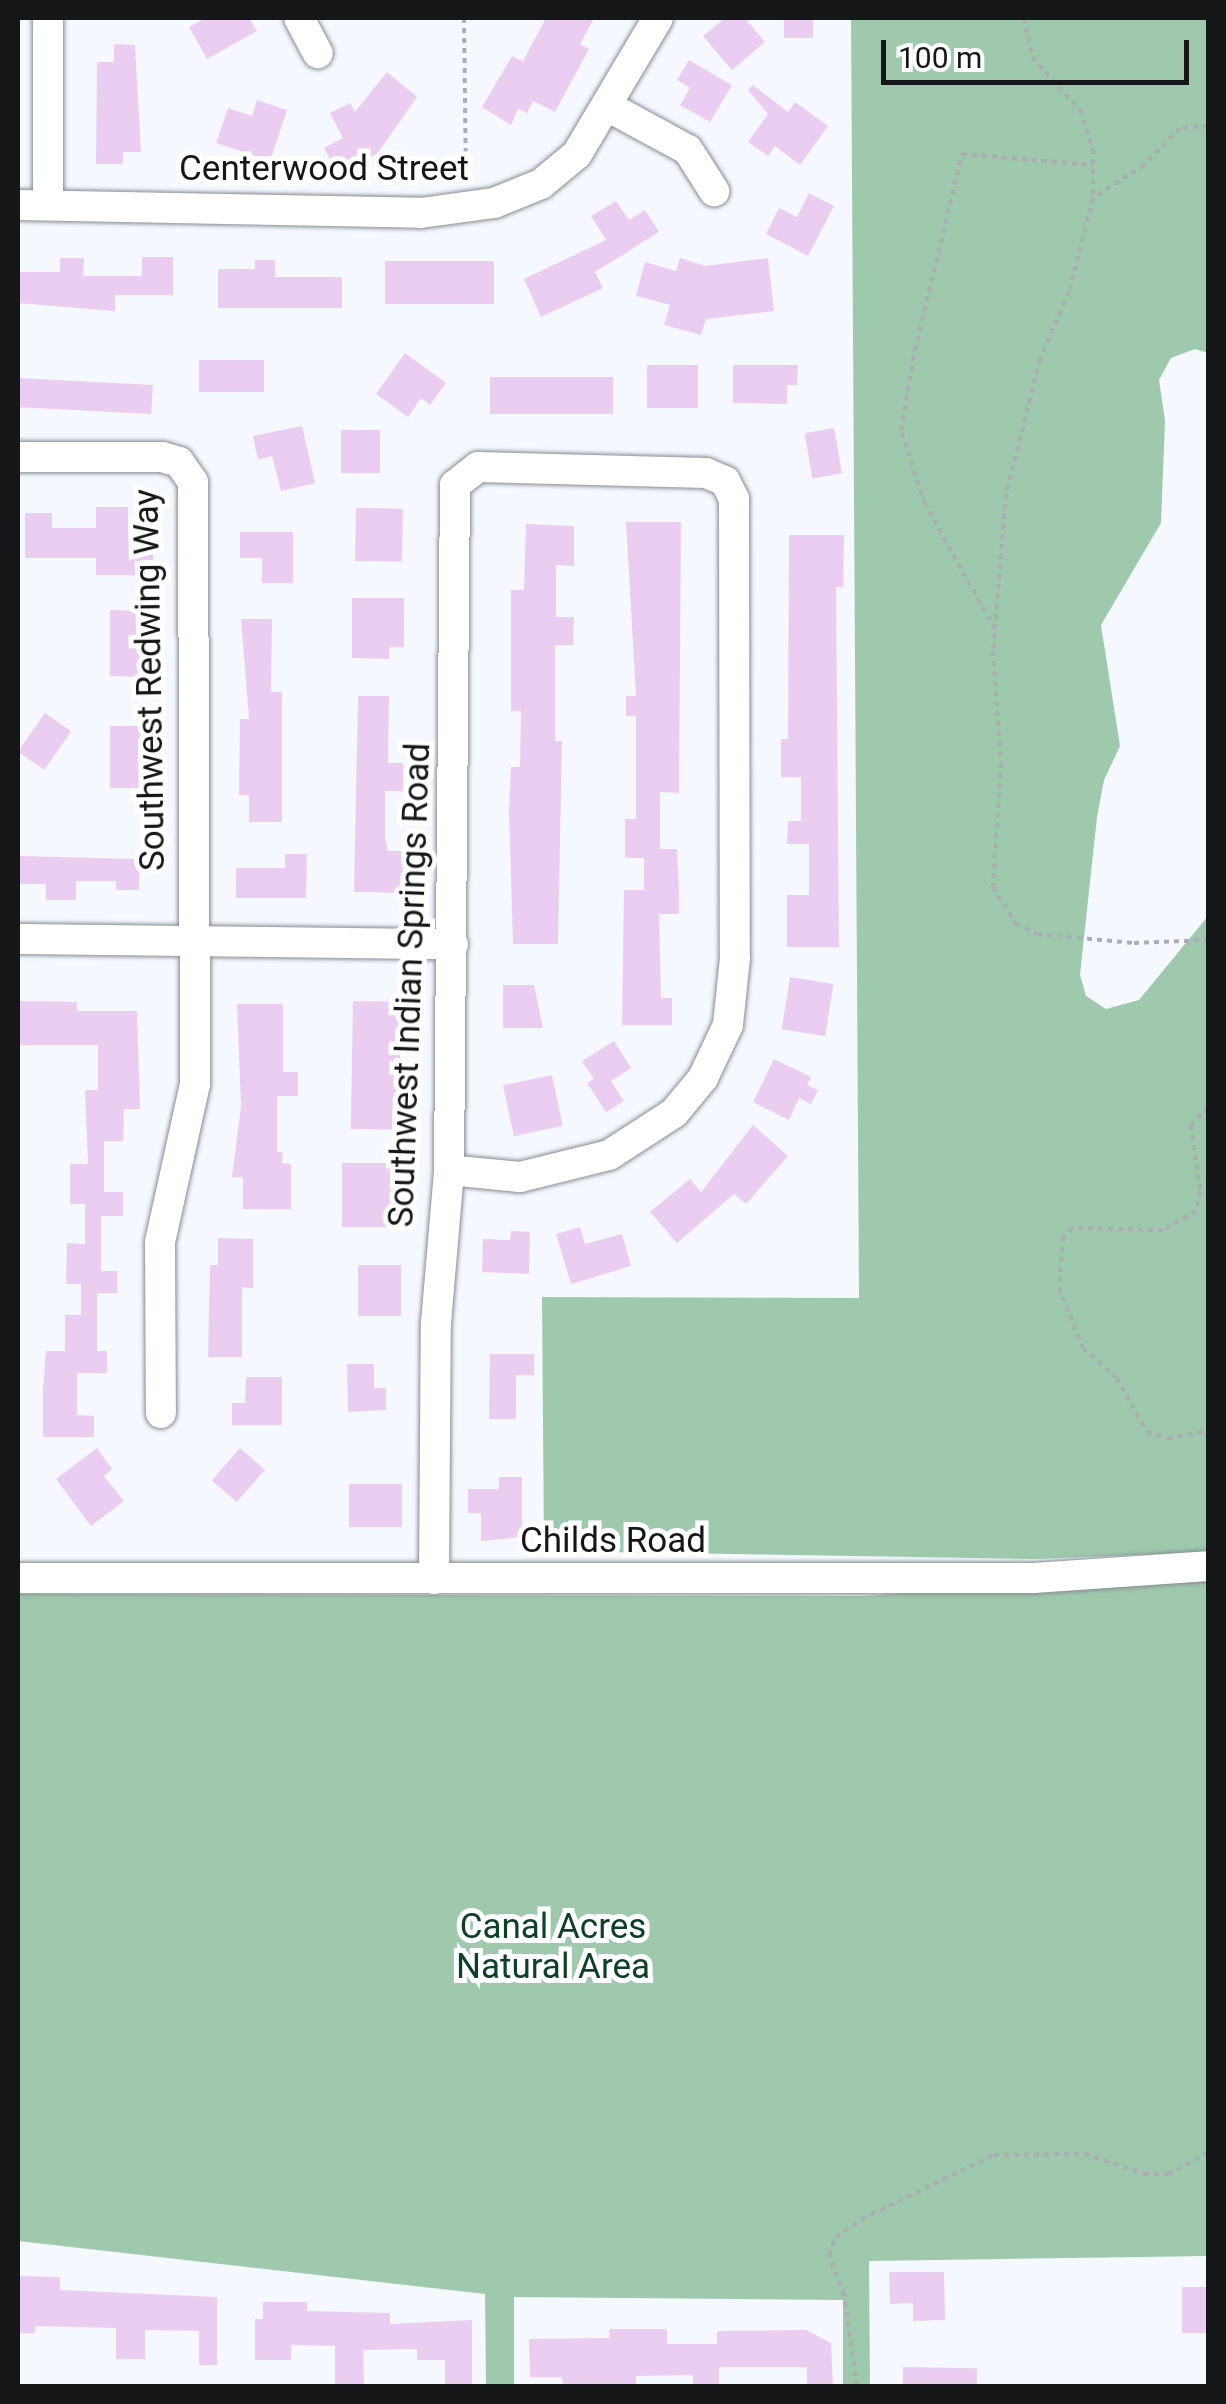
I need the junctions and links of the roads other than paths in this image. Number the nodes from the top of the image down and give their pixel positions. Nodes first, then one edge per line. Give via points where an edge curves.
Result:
1 (48, 18) edge
2 (299, 18) edge
3 (658, 18) edge
4 (318, 53) dead end
5 (607, 106) junction
6 (714, 191) dead end
7 (32, 205) edge
8 (18, 456) edge
9 (18, 939) edge
10 (190, 940) junction
11 (453, 944) junction
12 (450, 1170) junction
13 (161, 1413) dead end
14 (1208, 1566) edge
15 (18, 1578) edge
16 (434, 1579) junction

1 - 7 street
2 - 4 street
3 - 5 street, Centerwood Street
5 - 6 street via 688,150
5 - 7 street, Centerwood Street via 590,139 560,170 518,195 466,209
8 - 10 street, Southwest Redwing Way via 162,457 179,462 192,482
9 - 10 street
10 - 11 street
10 - 13 street via 194,1102 160,1242
11 - 12 street, Southwest Indian Springs Road
11 - 12 street, Southwest Indian Springs Road via 455,484 478,467 706,472 724,481 734,499 735,958 728,1025 714,1060 660,1125 609,1155 545,1174
12 - 16 street, Southwest Indian Springs Road via 436,1324
14 - 16 street, Childs Road via 1034,1578
15 - 16 street, Childs Road

